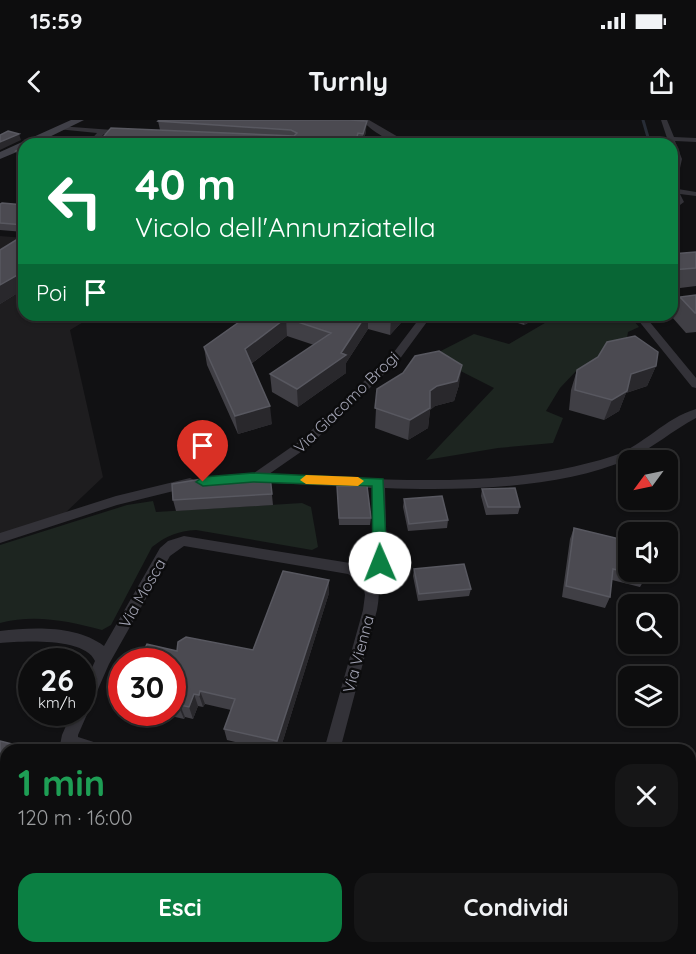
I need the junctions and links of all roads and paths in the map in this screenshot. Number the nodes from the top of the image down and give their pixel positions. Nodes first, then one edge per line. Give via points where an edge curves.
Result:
1 (365, 120) edge
2 (664, 120) edge
3 (78, 121) edge
4 (59, 129) junction
5 (92, 131) junction
6 (102, 132) junction
7 (133, 134) edge
8 (39, 138) edge
9 (96, 138) edge
10 (394, 138) edge
11 (672, 138) edge
12 (678, 139) edge
13 (696, 140) edge
14 (18, 147) edge
15 (0, 156) edge
16 (678, 192) edge
17 (696, 199) edge
18 (685, 205) dead end
19 (678, 207) edge
20 (696, 301) edge
21 (678, 303) edge
22 (424, 321) edge
23 (646, 321) edge
24 (652, 321) edge
25 (654, 327) junction
26 (694, 366) edge
27 (696, 385) edge
28 (695, 413) edge
29 (208, 481) edge
30 (378, 482) junction
31 (0, 538) edge
32 (380, 563) dead end
33 (350, 569) joint
34 (0, 637) edge
35 (103, 662) junction
36 (96, 678) edge
37 (74, 726) edge
38 (69, 744) edge
39 (334, 744) edge

1 - 10 street
2 - 11 street
3 - 4 main road
3 - 5 street
4 - 5 street
4 - 8 main road
5 - 6 street
6 - 7 street
6 - 9 street
12 - 13 street
14 - 15 main road
16 - 17 street
18 - 19 street
20 - 21 street
22 - 30 street, Via Giacomo Brogi via 396,358 304,444 285,459 247,478
23 - 25 street
24 - 25 street
25 - 26 street
25 - 27 street
28 - 30 street via 629,454 576,469 507,480
29 - 31 street via 117,501
30 - 32 street
33 - 35 street, Via Mosca via 184,541 173,545 165,552
33 - 39 street, Via Vienna via 365,576 373,589
34 - 35 street via 28,634 83,643 97,649
35 - 36 street, Via Mosca
37 - 38 street, Via Mosca

